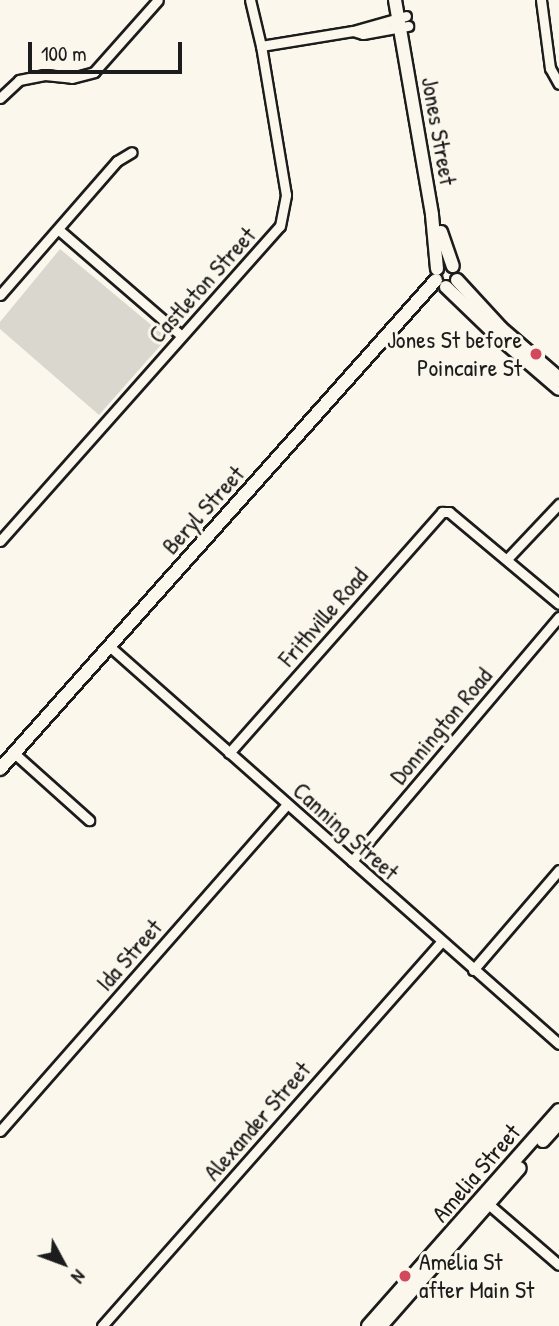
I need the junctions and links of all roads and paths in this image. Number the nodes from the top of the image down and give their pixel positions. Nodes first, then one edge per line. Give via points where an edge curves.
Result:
1 (158, 0) edge
2 (250, 0) edge
3 (395, 0) edge
4 (403, 0) edge
5 (541, 0) edge
6 (403, 22) junction
7 (261, 46) junction
8 (559, 84) edge
9 (0, 98) edge
10 (132, 152) dead end
11 (59, 230) junction
12 (446, 276) junction
13 (0, 295) edge
14 (182, 336) junction
15 (559, 378) edge
16 (559, 389) edge
17 (559, 504) edge
18 (0, 541) edge
19 (507, 559) junction
20 (559, 604) edge
21 (559, 617) edge
22 (108, 645) junction
23 (14, 753) junction
24 (229, 753) junction
25 (0, 769) edge
26 (287, 804) junction
27 (89, 820) dead end
28 (352, 861) junction
29 (559, 870) edge
30 (441, 942) junction
31 (473, 970) junction
32 (559, 1044) edge
33 (559, 1110) edge
34 (559, 1123) edge
35 (0, 1131) edge
36 (485, 1201) junction
37 (559, 1265) edge
38 (102, 1326) edge
39 (368, 1326) edge
40 (381, 1326) edge

1 - 9 street via 94,72 72,78 45,75 19,80
2 - 7 street, Castleton Street
3 - 6 street, Jones Street
4 - 6 street, Jones Street
5 - 8 street via 550,68
6 - 7 street via 363,34 353,31
6 - 12 street, Jones Street via 432,215
7 - 14 street, Castleton Street via 286,195 280,226
10 - 11 street via 117,162
11 - 13 street
11 - 14 street
12 - 15 street
12 - 16 street
12 - 22 street, Beryl Street
14 - 18 street, Castleton Street
17 - 19 street
19 - 20 street
19 - 24 street, Frithville Road via 449,512 442,512
21 - 28 street, Donnington Road
22 - 23 street, Beryl Street
22 - 24 street, Canning Street
23 - 25 street, Beryl Street
23 - 27 street
24 - 26 street, Canning Street
26 - 28 street, Canning Street
26 - 35 street, Ida Street
28 - 30 street, Canning Street
29 - 31 street
30 - 31 street, Canning Street
30 - 38 street, Alexander Street
31 - 32 street, Canning Street
33 - 36 street, Amelia Street
34 - 36 street, Amelia Street
36 - 37 street
36 - 39 street, Amelia Street
36 - 40 street, Amelia Street

